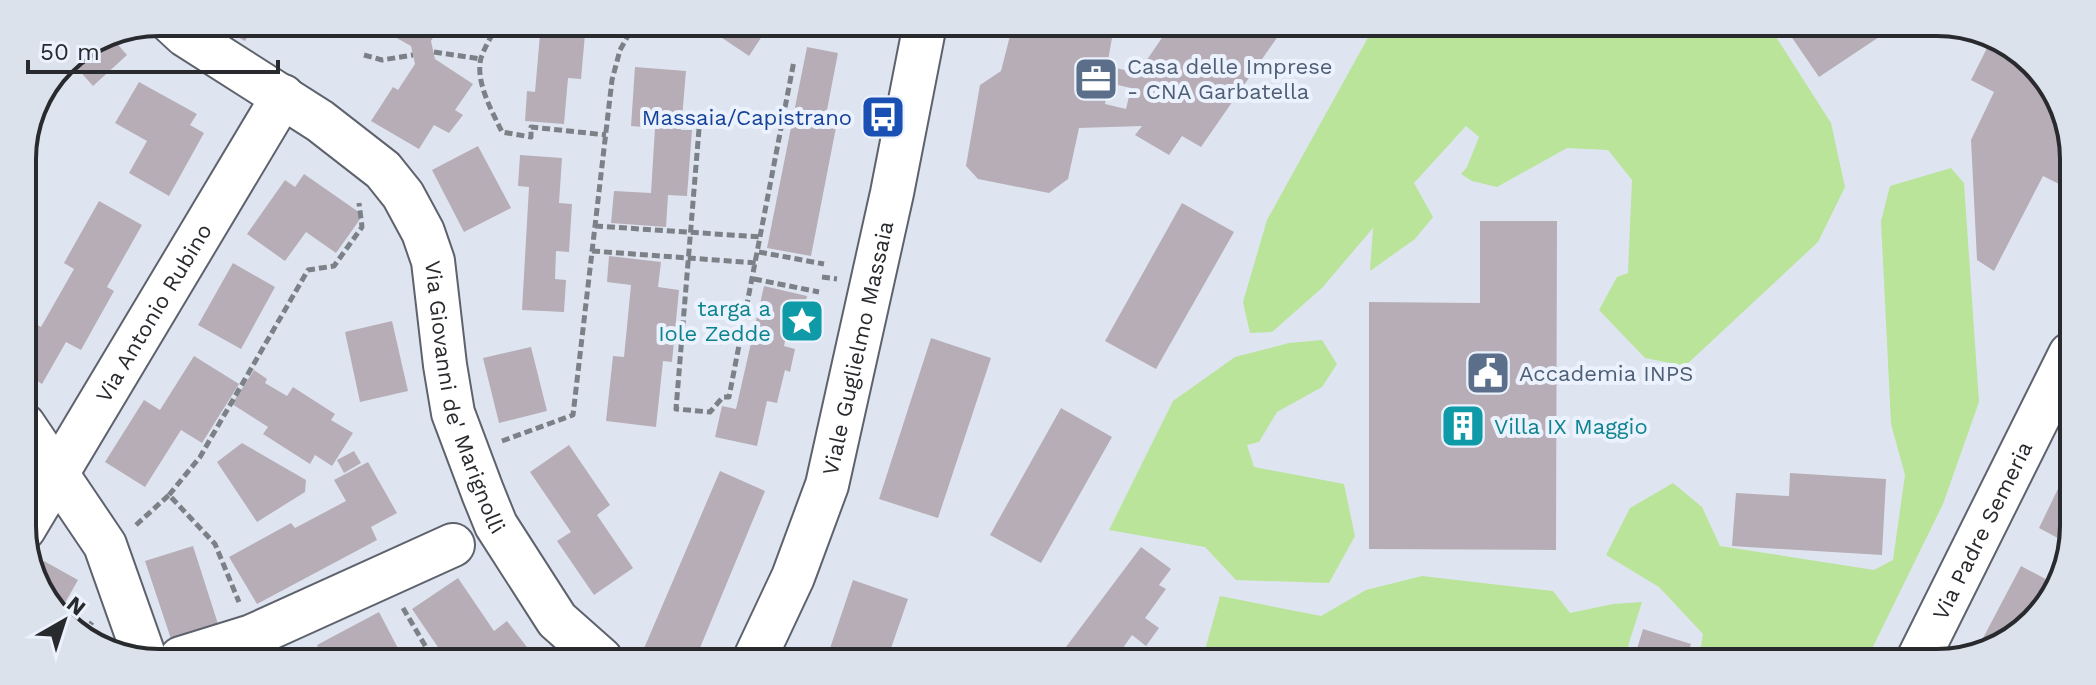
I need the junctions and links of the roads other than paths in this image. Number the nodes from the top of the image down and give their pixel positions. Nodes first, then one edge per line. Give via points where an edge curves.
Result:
1 (187, 36) edge
2 (923, 36) edge
3 (283, 96) junction
4 (2060, 374) edge
5 (36, 442) edge
6 (57, 473) junction
7 (36, 509) edge
8 (453, 545) dead end
9 (141, 648) edge
10 (210, 649) edge
11 (590, 649) edge
12 (759, 649) edge
13 (1923, 649) edge

1 - 3 street, Via Giovanni de' Marignolli
2 - 12 street, Viale Guglielmo Massaia via 827,485
3 - 6 street, Via Antonio Rubino
3 - 11 street, Via Giovanni de' Marignolli via 393,180 423,232 433,261 453,413 466,451 496,525 557,620
4 - 13 street, Via Padre Semeria
5 - 6 street
6 - 7 street, Via Antonio Rubino
6 - 9 street via 105,545
8 - 10 street via 252,636

